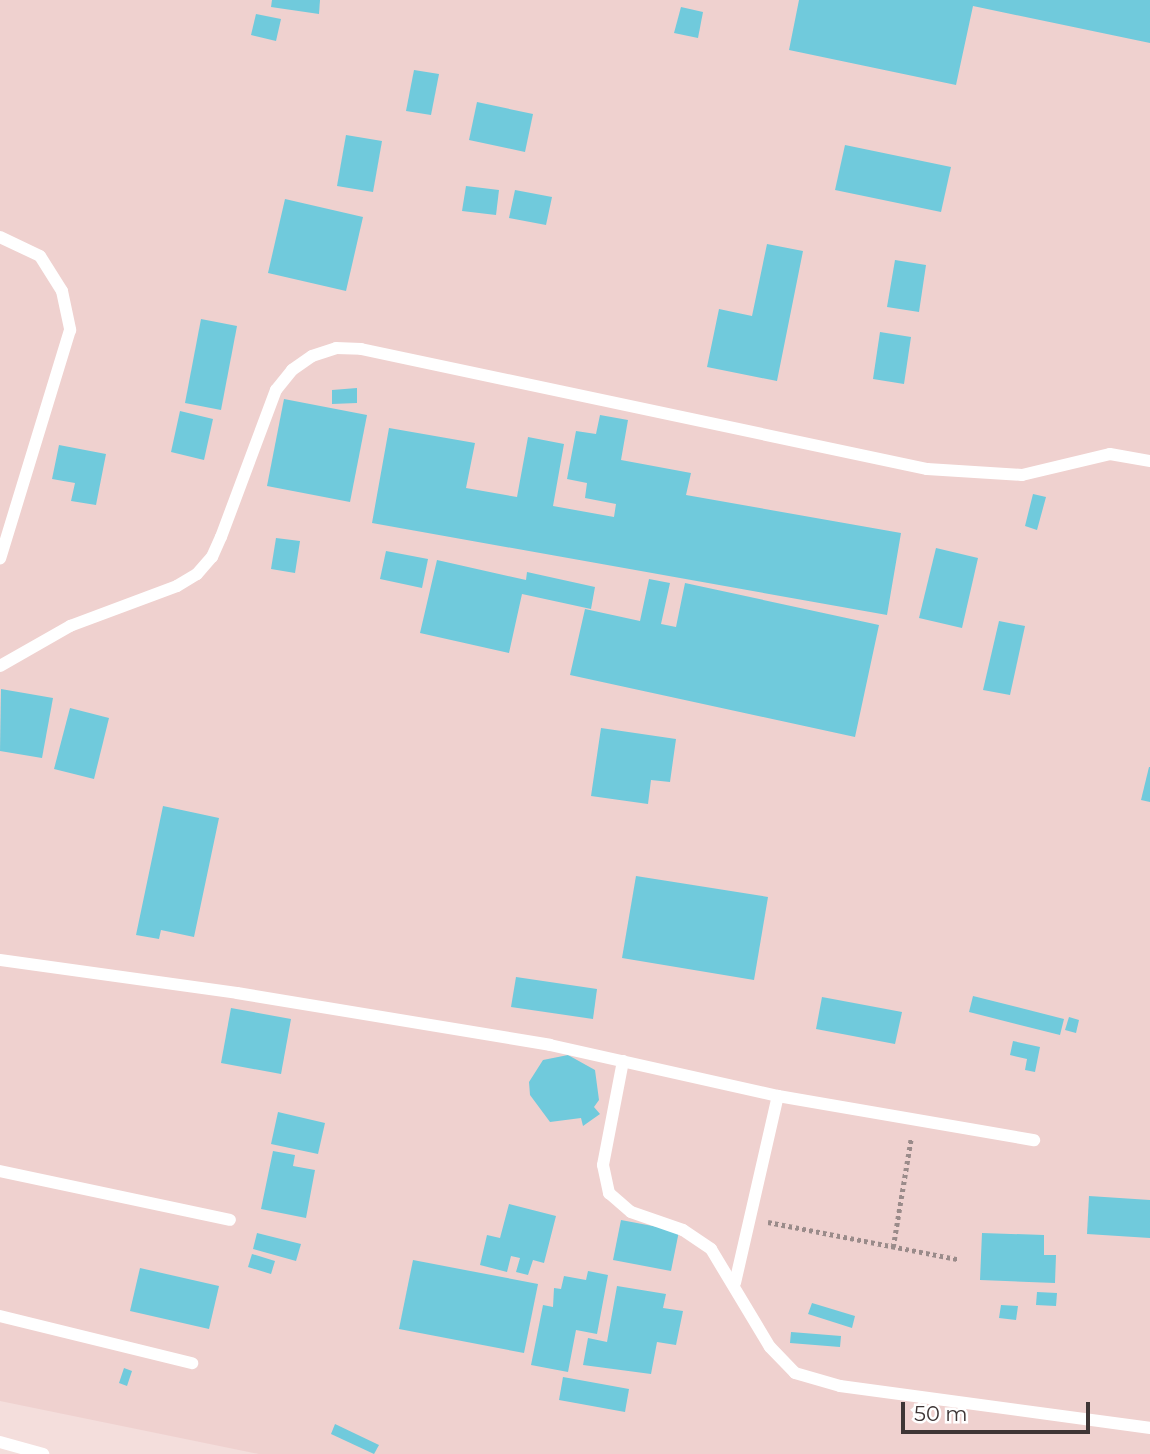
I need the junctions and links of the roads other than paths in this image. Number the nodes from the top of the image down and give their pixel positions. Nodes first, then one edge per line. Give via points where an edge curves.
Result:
1 (0, 237) edge
2 (1150, 461) edge
3 (0, 559) edge
4 (0, 666) edge
5 (0, 960) edge
6 (623, 1061) junction
7 (778, 1096) junction
8 (1034, 1140) dead end
9 (0, 1171) edge
10 (230, 1220) dead end
11 (735, 1283) junction
12 (0, 1316) edge
13 (192, 1363) dead end
14 (1150, 1428) edge
15 (0, 1442) edge
16 (43, 1454) edge

1 - 3 lane via 40,256 62,291 70,330
2 - 4 lane via 1110,454 1022,475 927,469 360,349 336,348 312,356 292,370 276,390 221,537 197,574 177,586 70,626
5 - 6 lane via 237,993
6 - 7 lane
6 - 11 lane via 603,1165 609,1193 631,1212 683,1230 710,1249
7 - 8 lane
7 - 11 lane
9 - 10 lane
11 - 14 lane via 769,1347 795,1373 841,1386
12 - 13 lane
15 - 16 lane

